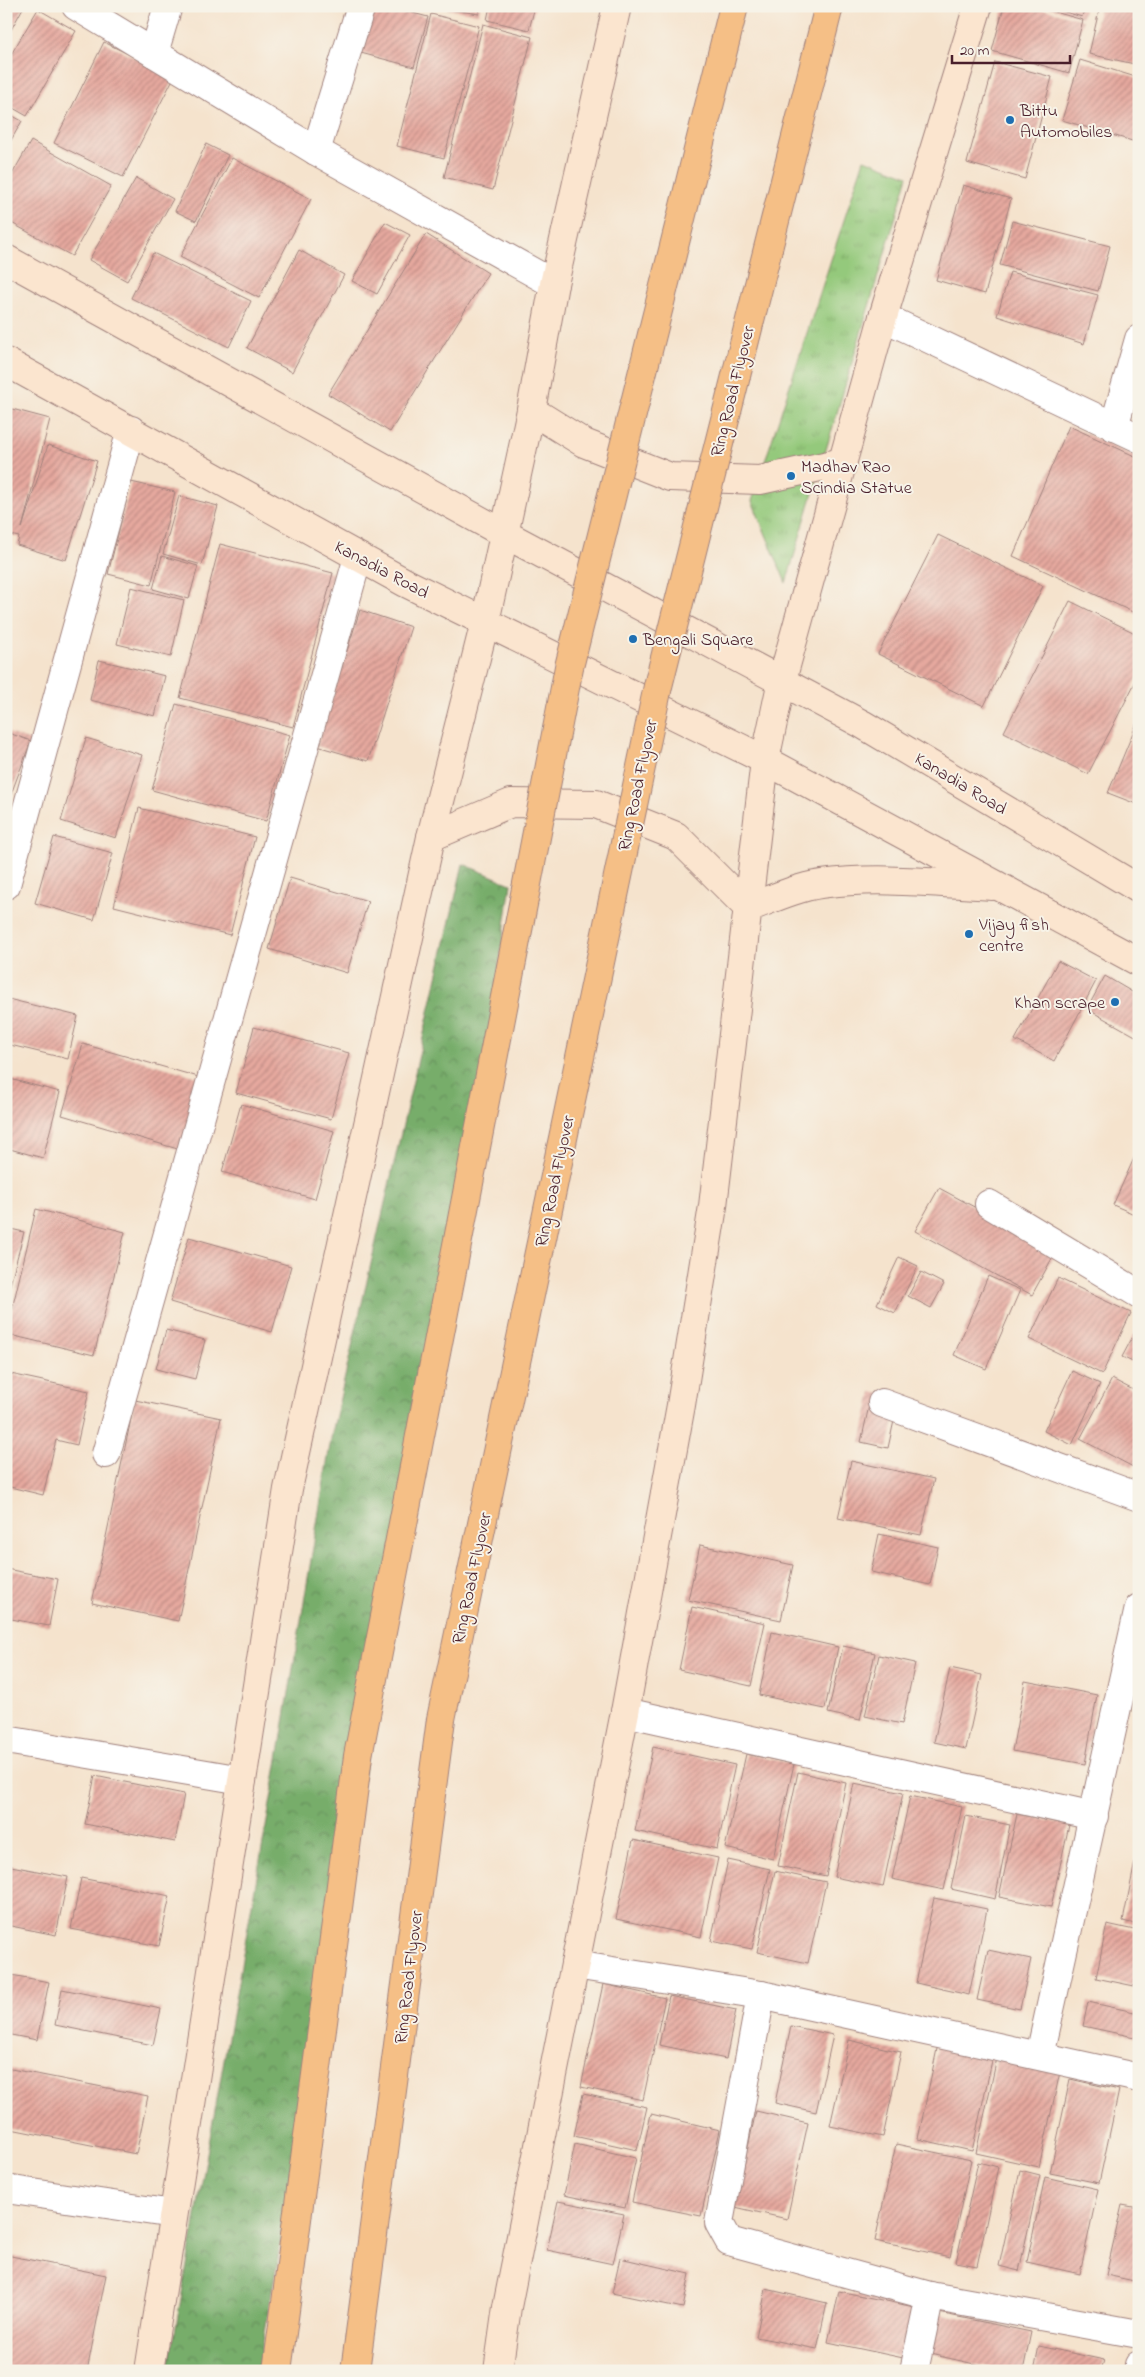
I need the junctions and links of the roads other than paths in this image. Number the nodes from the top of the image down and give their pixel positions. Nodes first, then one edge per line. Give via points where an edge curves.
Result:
1 (76, 6) edge
2 (168, 6) edge
3 (362, 6) edge
4 (617, 6) edge
5 (734, 6) edge
6 (830, 6) edge
7 (978, 6) edge
8 (154, 53) junction
9 (316, 151) junction
10 (6, 259) edge
11 (554, 284) junction
12 (883, 317) junction
13 (1139, 339) edge
14 (6, 362) edge
15 (531, 410) junction
16 (1114, 427) junction
17 (131, 430) junction
18 (1139, 438) edge
19 (842, 462) junction
20 (503, 533) junction
21 (358, 557) junction
22 (485, 622) junction
23 (782, 680) junction
24 (765, 760) junction
25 (431, 837) junction
26 (6, 884) edge
27 (999, 886) junction
28 (1139, 889) edge
29 (748, 908) junction
30 (1139, 962) edge
31 (988, 1204) dead end
32 (1139, 1294) edge
33 (882, 1403) dead end
34 (106, 1454) dead end
35 (1139, 1497) edge
36 (1139, 1608) edge
37 (625, 1712) junction
38 (6, 1740) edge
39 (242, 1780) junction
40 (1094, 1816) junction
41 (575, 1965) junction
42 (762, 1995) junction
43 (1040, 2055) junction
44 (1139, 2078) edge
45 (6, 2189) edge
46 (173, 2214) junction
47 (930, 2296) junction
48 (1139, 2334) edge
49 (1139, 2366) edge
50 (149, 2371) edge
51 (277, 2371) edge
52 (355, 2371) edge
53 (498, 2371) edge
54 (914, 2371) edge
55 (1138, 2371) edge

1 - 8 street
2 - 8 street
3 - 9 street
4 - 11 street
5 - 51 main road, bridge via 569,667 373,1678 357,1766
6 - 52 main road, Ring Road Flyover, bridge via 658,686 441,1719
7 - 12 street
8 - 9 street
9 - 11 street
10 - 20 street, Kanadia Road
11 - 15 street
12 - 16 street
12 - 19 street
13 - 16 street
14 - 17 street, Kanadia Road
15 - 19 street via 584,443 670,477 760,480
15 - 20 street
16 - 18 street
17 - 21 street, Kanadia Road
17 - 26 street
19 - 23 street
20 - 22 street
20 - 23 street, Kanadia Road
21 - 22 street, Kanadia Road
21 - 34 street
22 - 24 street, Kanadia Road
22 - 25 street
23 - 24 street
23 - 28 street, Kanadia Road
24 - 27 street, Kanadia Road
24 - 29 street
25 - 29 street via 512,803 596,804 676,836
25 - 39 street via 288,1489
27 - 29 street via 857,881 820,884
27 - 30 street, Kanadia Road
29 - 37 street via 713,1206 681,1405
31 - 32 street
33 - 35 street
36 - 40 street
37 - 40 street
37 - 41 street
38 - 39 street
39 - 46 street
40 - 43 street
41 - 42 street
41 - 53 street via 507,2307
42 - 43 street
42 - 47 street via 719,2223 729,2241
43 - 44 street
45 - 46 street
46 - 50 street
47 - 48 street
47 - 54 street
49 - 55 street

